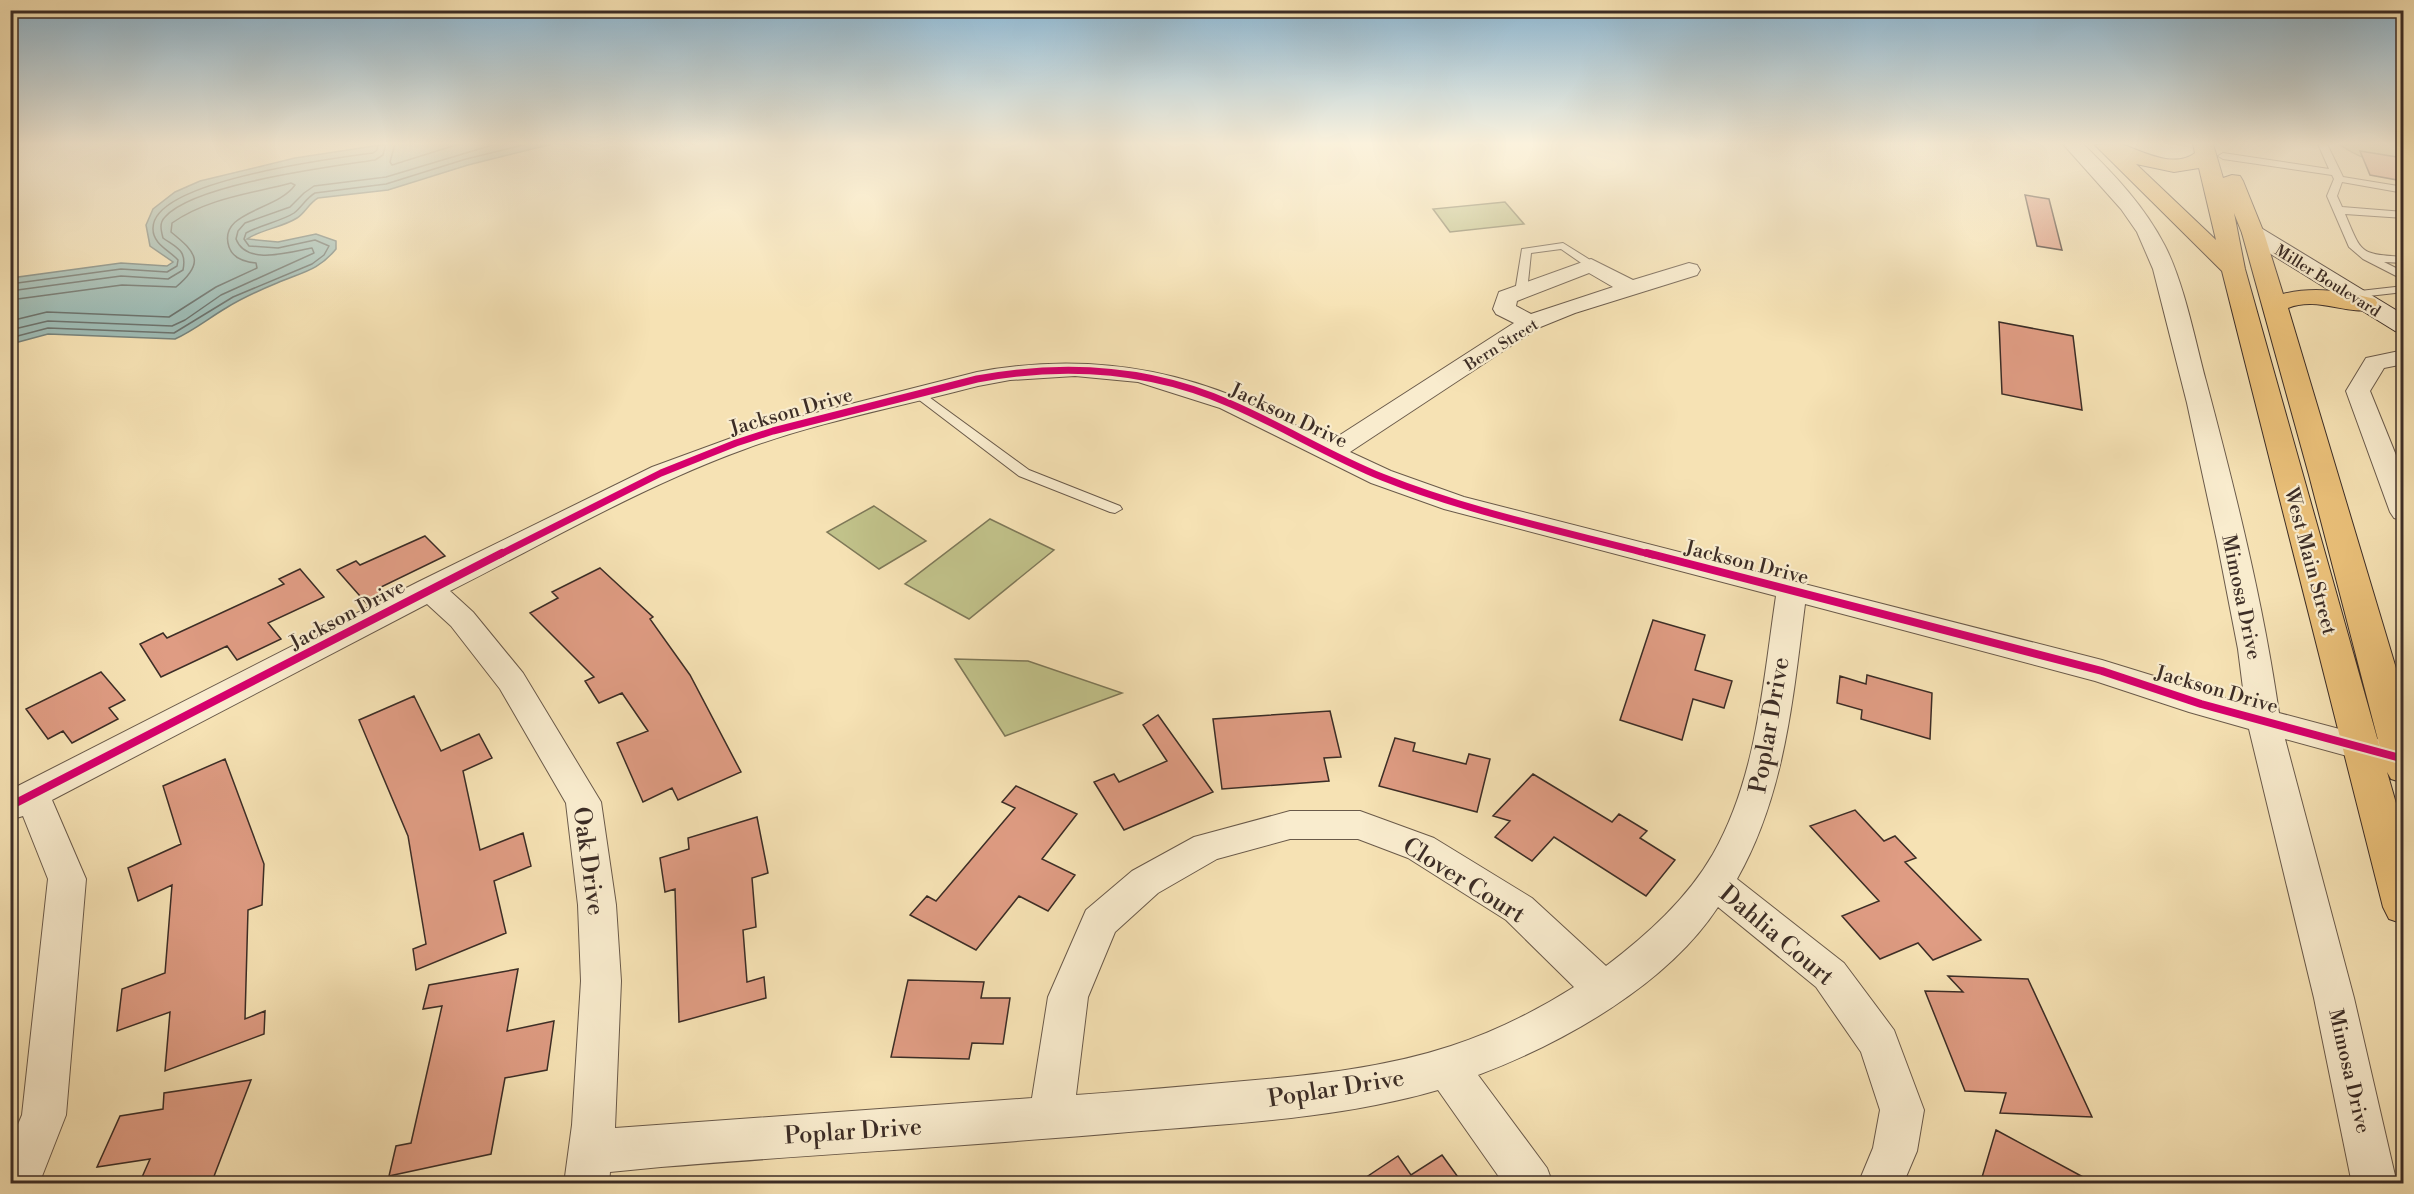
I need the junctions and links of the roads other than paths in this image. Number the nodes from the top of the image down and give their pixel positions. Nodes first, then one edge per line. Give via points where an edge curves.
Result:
1 (2125, 200) edge
2 (2161, 200) edge
3 (2198, 200) edge
4 (2221, 200) edge
5 (2237, 200) edge
6 (2333, 200) edge
7 (2338, 212) junction
8 (2223, 214) junction
9 (2403, 215) edge
10 (2403, 224) edge
11 (2253, 233) junction
12 (2367, 257) junction
13 (2403, 260) edge
14 (1591, 265) junction
15 (2233, 269) junction
16 (1689, 270) dead end
17 (2403, 277) edge
18 (1631, 288) junction
19 (2403, 289) edge
20 (1521, 292) junction
21 (2358, 299) junction
22 (2274, 305) junction
23 (1530, 324) junction
24 (2403, 327) edge
25 (2403, 357) edge
26 (918, 393) junction
27 (1330, 453) junction
28 (2395, 467) edge
29 (1115, 509) dead end
30 (2403, 512) edge
31 (429, 589) junction
32 (1792, 590) junction
33 (2264, 721) junction
34 (2360, 747) junction
35 (2402, 762) edge
36 (21, 801) edge
37 (1714, 882) junction
38 (2403, 908) edge
39 (1604, 990) junction
40 (1447, 1068) junction
41 (1051, 1119) junction
42 (588, 1168) edge
43 (16, 1184) edge
44 (1531, 1184) edge
45 (1880, 1184) edge
46 (2375, 1184) edge

1 - 33 street, Mimosa Drive via 2156,248 2181,331 2234,553
2 - 15 main road
3 - 8 main road
4 - 8 main road, West Main Street
5 - 11 main road, West Main Street
6 - 7 lane
7 - 9 lane
7 - 10 lane
7 - 12 lane via 2353,245
8 - 11 main road
8 - 15 main road, West Main Street
11 - 21 street, Miller Boulevard
11 - 22 main road, West Main Street
12 - 13 lane
12 - 17 lane
14 - 18 street
14 - 20 street
14 - 20 lane via 1563,246 1526,251
15 - 34 main road, West Main Street
16 - 18 street, Bern Street
18 - 23 street, Bern Street
19 - 21 lane
20 - 23 street via 1507,297 1504,309
21 - 22 main road via 2312,296 2289,298
21 - 24 street, Miller Boulevard
22 - 35 main road, West Main Street via 2328,486
23 - 27 street, Bern Street
25 - 28 street via 2375,363 2358,391
26 - 27 street, Jackson Drive via 1010,373 1107,371 1169,383 1229,403
26 - 29 lane via 1024,473
26 - 31 street, Jackson Drive via 773,431 699,457
27 - 32 street, Jackson Drive via 1381,477 1454,503
28 - 30 street
31 - 36 street, Jackson Drive
31 - 42 street, Oak Drive via 462,619 512,681 583,802 597,905 601,981
32 - 33 street, Jackson Drive via 2102,671
32 - 37 street, Poplar Drive via 1764,768 1755,802 1742,837
33 - 34 street, Jackson Drive
33 - 46 street, Mimosa Drive via 2334,998
34 - 35 street, Jackson Drive
34 - 38 main road, West Main Street
36 - 43 street via 67,879 44,1115
37 - 39 street, Poplar Drive via 1668,936
37 - 45 street, Dahlia Court via 1830,975 1879,1043 1902,1110 1895,1151
39 - 40 street, Poplar Drive via 1550,1024
39 - 41 street, Clover Court via 1519,909 1421,848 1360,825 1290,825 1207,847 1145,882 1100,922 1068,997
40 - 41 street, Poplar Drive via 1330,1091
40 - 44 street
41 - 42 street, Poplar Drive via 738,1139

